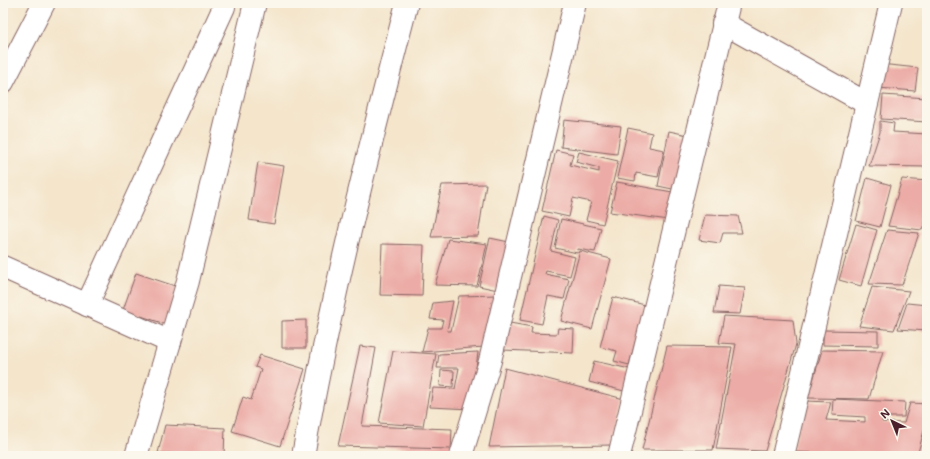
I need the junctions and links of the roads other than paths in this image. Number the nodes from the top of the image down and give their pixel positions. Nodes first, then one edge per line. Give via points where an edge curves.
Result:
1 (44, 3) edge
2 (407, 3) edge
3 (575, 3) edge
4 (891, 3) edge
5 (221, 5) edge
6 (253, 10) edge
7 (726, 13) edge
8 (3, 82) edge
9 (866, 103) junction
10 (3, 267) edge
11 (87, 305) junction
12 (170, 342) junction
13 (136, 456) edge
14 (303, 456) edge
15 (461, 456) edge
16 (619, 456) edge
17 (783, 456) edge

1 - 8 street
2 - 14 street via 321,357
3 - 15 street via 490,362
4 - 9 street
5 - 6 street
5 - 11 street
6 - 12 street via 188,281
7 - 9 street
7 - 16 street
9 - 17 street
10 - 11 street
11 - 12 street
12 - 13 street

